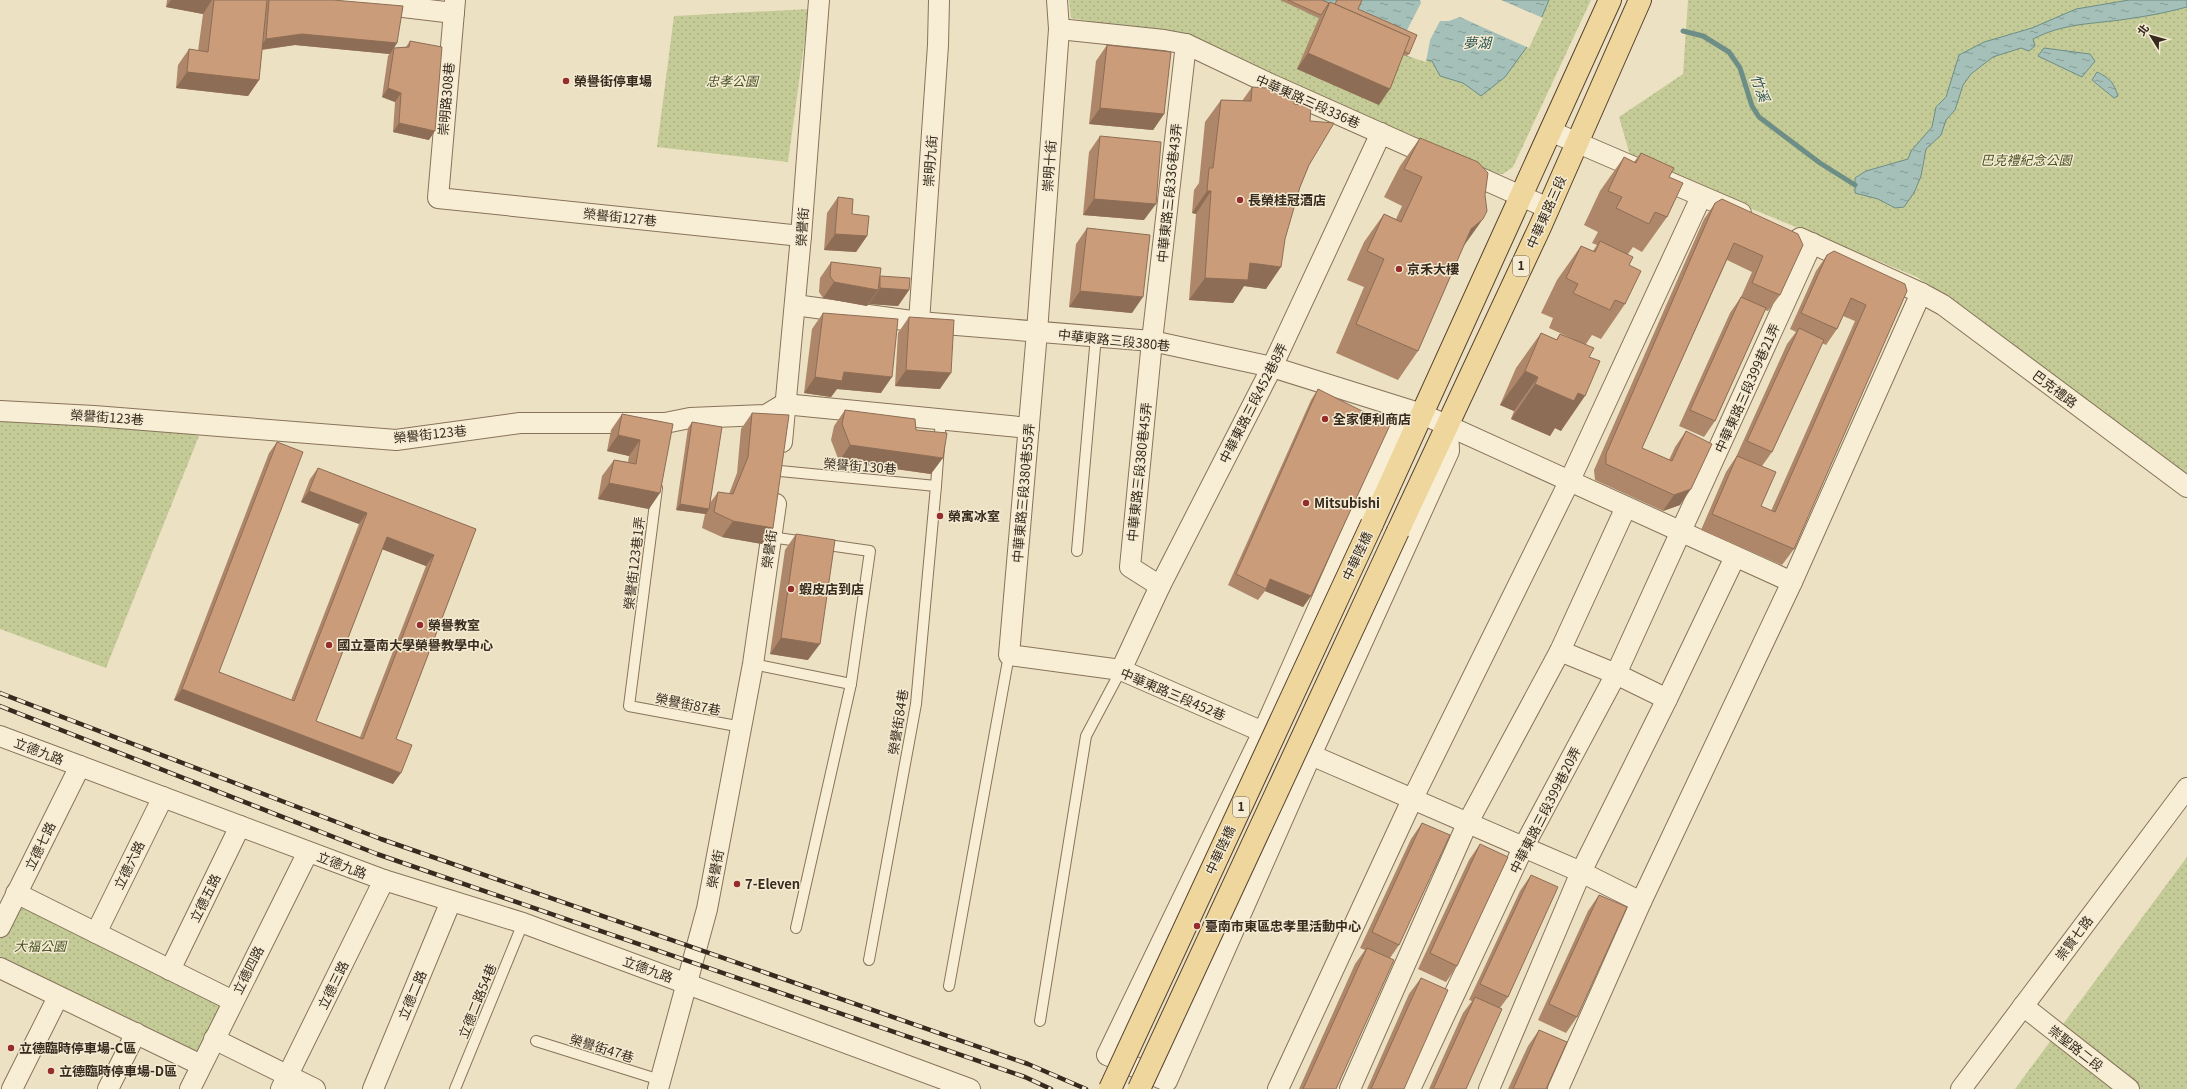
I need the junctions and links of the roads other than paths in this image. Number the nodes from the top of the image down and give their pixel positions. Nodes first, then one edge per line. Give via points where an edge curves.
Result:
1 (344, 0) edge
2 (818, 0) edge
3 (939, 0) edge
4 (1058, 0) edge
5 (1610, 0) edge
6 (1640, 0) edge
7 (454, 6) edge
8 (1059, 29) junction
9 (1186, 44) junction
10 (1550, 131) junction
11 (1381, 133) junction
12 (1576, 143) junction
13 (1520, 195) junction
14 (1702, 197) junction
15 (438, 198) joint
16 (1548, 208) junction
17 (1757, 220) edge
18 (1785, 232) edge
19 (801, 236) junction
20 (1812, 243) junction
21 (1921, 293) junction
22 (795, 305) junction
23 (919, 322) junction
24 (1037, 332) junction
25 (1096, 336) junction
26 (1152, 341) junction
27 (1272, 367) junction
28 (784, 404) junction
29 (0, 410) edge
30 (1422, 414) junction
31 (941, 419) junction
32 (1448, 425) junction
33 (1029, 428) junction
34 (780, 471) junction
35 (658, 478) edge
36 (1570, 480) junction
37 (936, 486) junction
38 (2187, 487) edge
39 (1626, 507) junction
40 (1398, 530) joint
41 (1682, 532) junction
42 (771, 537) junction
43 (1077, 551) dead end
44 (1735, 557) junction
45 (1792, 582) junction
46 (1160, 586) junction
47 (1560, 652) junction
48 (1008, 655) junction
49 (753, 664) junction
50 (1121, 670) junction
51 (1616, 674) junction
52 (851, 684) junction
53 (1667, 699) junction
54 (629, 706) joint
55 (742, 727) junction
56 (1264, 732) junction
57 (0, 736) edge
58 (1311, 755) junction
59 (80, 766) junction
60 (2187, 788) edge
61 (163, 797) junction
62 (1412, 800) junction
63 (1467, 824) junction
64 (240, 826) junction
65 (1523, 848) junction
66 (308, 852) junction
67 (1581, 872) junction
68 (384, 880) junction
69 (16, 893) junction
70 (451, 901) junction
71 (1642, 902) junction
72 (523, 922) junction
73 (0, 927) edge
74 (796, 928) dead end
75 (96, 933) junction
76 (869, 960) dead end
77 (0, 968) edge
78 (170, 970) junction
79 (687, 984) junction
80 (948, 986) dead end
81 (58, 997) junction
82 (233, 1001) junction
83 (2023, 1006) junction
84 (1040, 1021) dead end
85 (136, 1033) junction
86 (214, 1039) junction
87 (536, 1041) dead end
88 (201, 1065) junction
89 (284, 1082) edge
90 (659, 1085) edge
91 (12, 1089) edge
92 (108, 1089) edge
93 (190, 1089) edge
94 (315, 1089) edge
95 (372, 1089) edge
96 (455, 1089) edge
97 (970, 1089) edge
98 (1110, 1089) edge
99 (1139, 1089) edge
100 (1278, 1089) edge
101 (1350, 1089) edge
102 (1410, 1089) edge
103 (1489, 1089) edge
104 (1558, 1089) edge
105 (1961, 1089) edge
106 (2129, 1089) edge

1 - 7 street
2 - 19 street, 榮譽街
3 - 23 street, 崇明九街
4 - 8 street, 崇明十街
5 - 10 main road, 1
6 - 12 main road, 中華東路三段 / 1
7 - 15 street, 崇明路308巷
8 - 9 street, 中華東路三段336巷
8 - 24 street, 崇明十街
9 - 11 street, 中華東路三段336巷
9 - 26 street, 中華東路三段336巷43弄
10 - 12 street
10 - 13 main road, 1
11 - 13 street, 中華東路三段336巷
11 - 27 street, 中華東路三段452巷8弄
12 - 14 street
12 - 16 main road, 中華東路三段 / 1
13 - 16 street, 中華東路三段336巷
13 - 30 main road, 1
14 - 17 street
14 - 36 street
15 - 19 street, 榮譽街127巷
16 - 32 main road, 中華東路三段 / 1
18 - 20 street, 巴克禮路
19 - 22 street, 榮譽街
20 - 21 street, 巴克禮路
20 - 41 street, 中華東路三段399巷21弄
21 - 38 street, 巴克禮路 via 1943,305
21 - 45 street
22 - 23 street, 中華東路三段380巷
22 - 28 street, 榮譽街
23 - 24 street, 中華東路三段380巷
24 - 25 street, 中華東路三段380巷
24 - 33 street, 中華東路三段380巷55弄
25 - 26 street, 中華東路三段380巷
25 - 43 lane
26 - 27 street, 中華東路三段380巷
26 - 46 street, 中華東路三段380巷45弄 via 1130,567
27 - 30 street, 中華東路三段380巷
27 - 46 street, 中華東路三段452巷8弄
28 - 29 street, 榮譽街123巷 via 766,415 690,418 665,427 520,423 396,440
28 - 31 street
28 - 34 street, 榮譽街
30 - 32 street, 中華東路三段380巷
30 - 56 street via 1398,428
30 - 98 main road, 中華陸橋 / 1, bridge
31 - 33 street
31 - 37 lane, 榮譽街84巷
32 - 36 street, 中華東路三段380巷
32 - 40 main road, 中華東路三段 / 1
32 - 58 street via 1450,452
33 - 48 street, 中華東路三段380巷55弄
34 - 37 lane, 榮譽街130巷
34 - 42 street, 榮譽街
35 - 54 lane, 榮譽街123巷1弄
36 - 39 street, 中華東路三段380巷
36 - 62 street
37 - 76 lane, 榮譽街84巷 via 916,704
39 - 41 street, 中華東路三段380巷
39 - 47 street
40 - 99 main road, 中華陸橋 / 1, bridge
41 - 44 street, 中華東路三段380巷
41 - 51 street, 中華東路三段399巷20弄
42 - 49 street, 榮譽街
42 - 52 lane via 870,551
44 - 45 street, 中華東路三段380巷
44 - 53 street
45 - 71 street
46 - 50 street, 中華東路三段452巷8弄
47 - 51 street
47 - 63 street
48 - 50 street, 中華東路三段452巷
48 - 80 lane
49 - 52 lane
49 - 55 street, 榮譽街
50 - 56 street, 中華東路三段452巷
50 - 84 lane via 1086,736
51 - 53 street
51 - 65 street, 中華東路三段399巷20弄
52 - 74 lane
53 - 67 street
54 - 55 lane, 榮譽街87巷
55 - 79 street, 榮譽街 via 707,909
56 - 58 street via 1107,1055 1166,1081
57 - 59 street, 立德九路
58 - 62 street
59 - 61 street, 立德九路
59 - 69 street, 立德七路
60 - 83 street, 崇賢七路
61 - 64 street, 立德九路
61 - 75 street, 立德六路
62 - 63 street
62 - 100 street
63 - 65 street
63 - 101 street
64 - 66 street, 立德九路
64 - 78 street, 立德五路
65 - 67 street
65 - 102 street, 中華東路三段399巷20弄
66 - 68 street, 立德九路
66 - 82 street, 立德四路
67 - 71 street
67 - 103 street
68 - 70 street, 立德九路
68 - 89 street, 立德三路
69 - 73 street, 立德七路
69 - 75 street
70 - 72 street, 立德九路
70 - 95 street, 立德二路
71 - 104 street
72 - 79 street, 立德九路
72 - 96 lane, 立德二路54巷
75 - 78 street
77 - 81 street
78 - 82 street
79 - 90 street, 榮譽街
79 - 97 street, 立德九路
81 - 85 street
81 - 91 street
82 - 86 street, 立德四路
83 - 105 street, 崇賢七路
83 - 106 street, 崇聖路二段
85 - 88 street
85 - 92 street
86 - 88 street, 立德四路
86 - 89 street
87 - 90 lane, 榮譽街47巷
88 - 93 street, 立德四路
89 - 94 street

